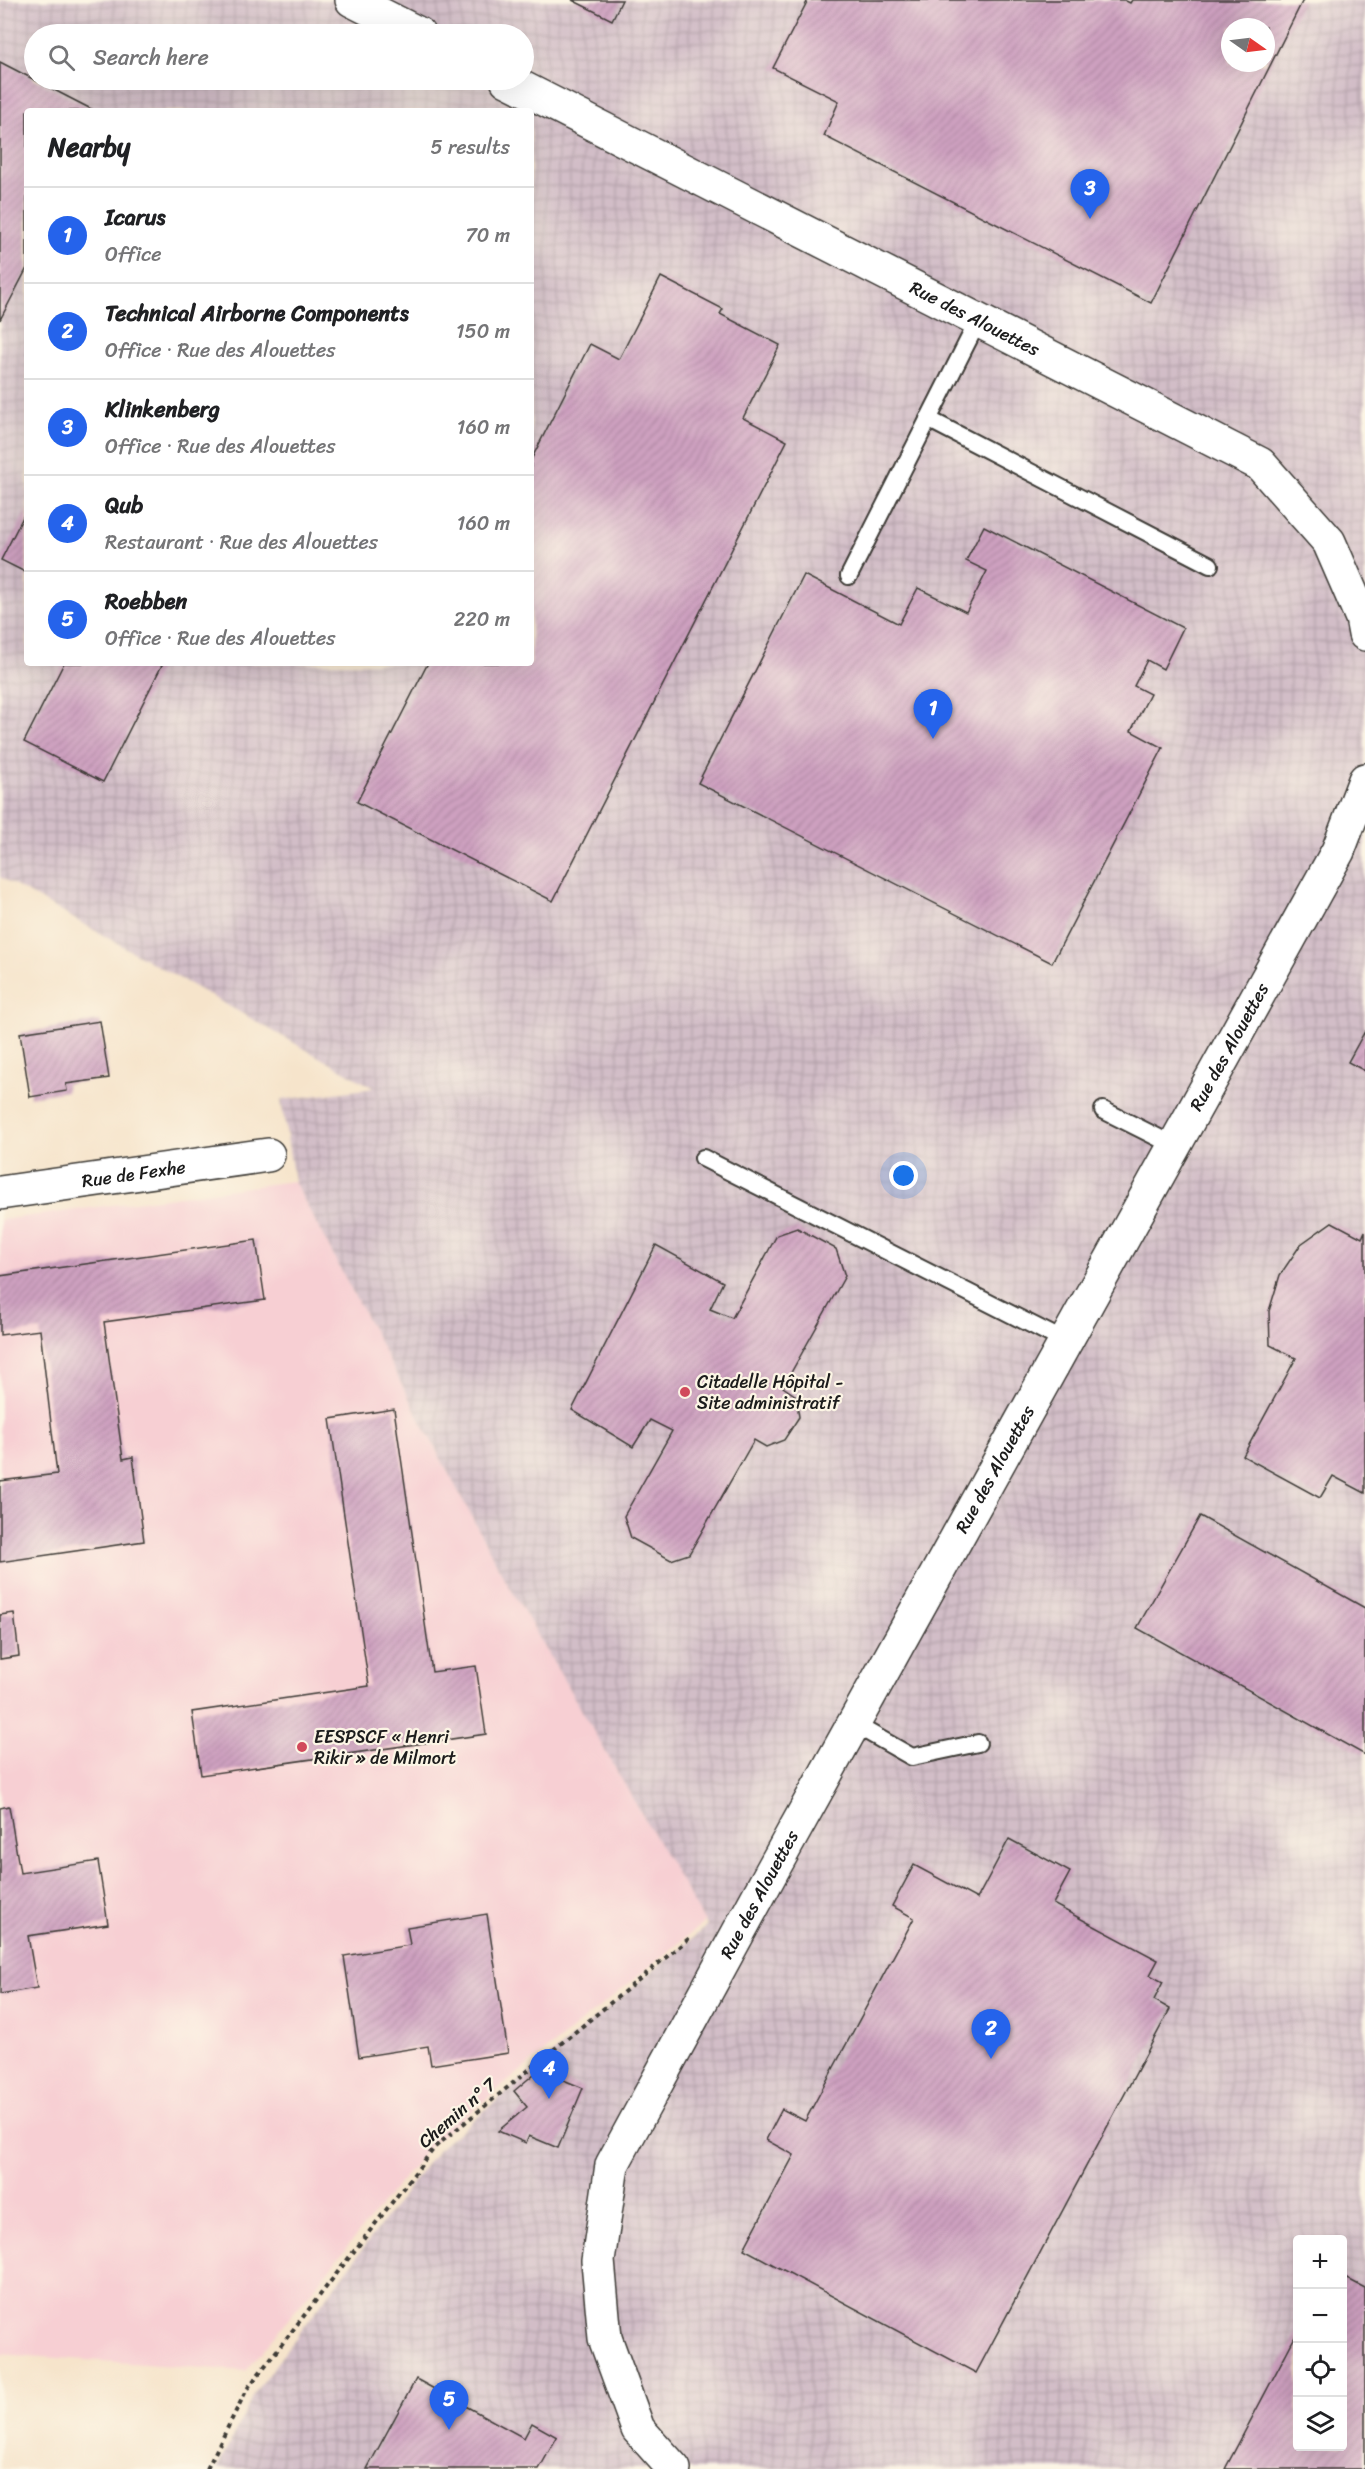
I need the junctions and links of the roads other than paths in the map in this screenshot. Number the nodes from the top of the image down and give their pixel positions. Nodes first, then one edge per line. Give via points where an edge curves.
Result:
1 (352, 0) edge
2 (399, 24) edge
3 (527, 90) edge
4 (978, 321) junction
5 (928, 419) junction
6 (1210, 565) dead end
7 (849, 576) dead end
8 (1365, 634) edge
9 (1365, 780) edge
10 (1103, 1110) dead end
11 (1175, 1146) junction
12 (268, 1155) dead end
13 (704, 1158) dead end
14 (0, 1193) edge
15 (1066, 1342) junction
16 (854, 1724) junction
17 (978, 1743) dead end
18 (674, 2469) edge

1 - 2 street
3 - 4 street, Rue des Alouettes
4 - 5 lane
4 - 8 street, Rue des Alouettes via 1260,464 1329,542 1362,618
5 - 6 lane
5 - 7 lane
9 - 11 street, Rue des Alouettes via 1338,851
10 - 11 lane
11 - 15 street, Rue des Alouettes
12 - 14 street, Rue de Fexhe
13 - 15 lane
15 - 16 street, Rue des Alouettes
16 - 17 lane via 912,1757
16 - 18 street, Rue des Alouettes via 612,2165 598,2260 605,2338 639,2429

